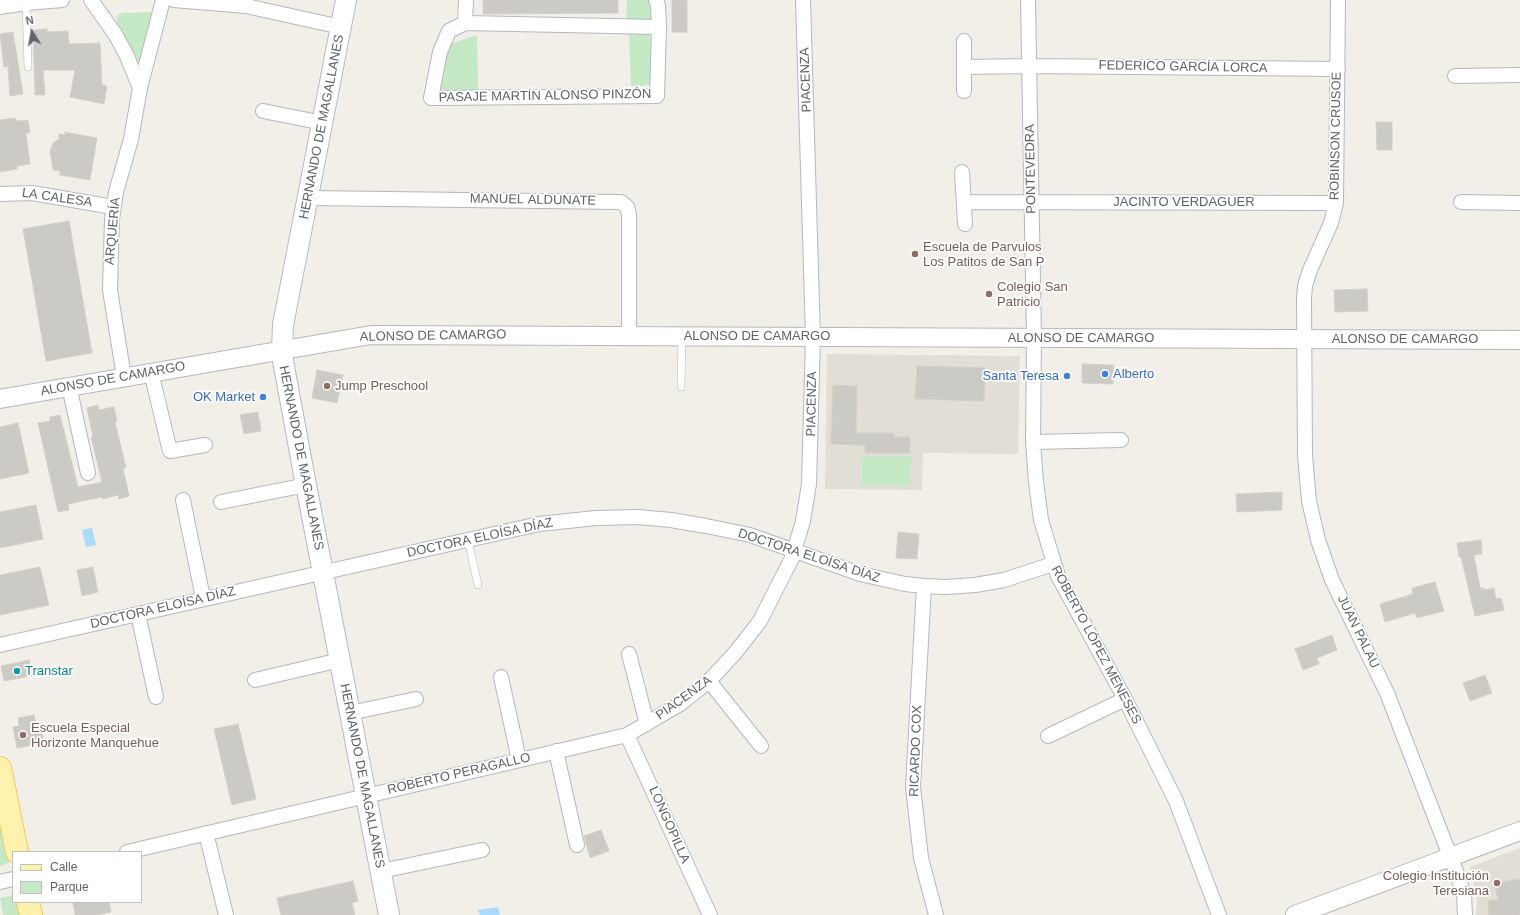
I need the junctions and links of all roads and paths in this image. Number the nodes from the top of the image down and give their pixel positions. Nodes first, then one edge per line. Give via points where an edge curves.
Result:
1 (62, 0) edge
2 (91, 0) edge
3 (163, 0) edge
4 (174, 0) edge
5 (346, 0) edge
6 (466, 0) edge
7 (656, 0) edge
8 (804, 0) edge
9 (1028, 0) edge
10 (1338, 0) edge
11 (26, 3) junction
12 (0, 7) edge
13 (465, 23) junction
14 (341, 27) junction
15 (659, 27) junction
16 (964, 41) dead end
17 (1029, 66) junction
18 (28, 67) dead end
19 (964, 67) junction
20 (1338, 69) junction
21 (1520, 75) edge
22 (1455, 76) dead end
23 (140, 88) junction
24 (964, 91) dead end
25 (263, 111) dead end
26 (323, 123) junction
27 (962, 172) dead end
28 (0, 194) edge
29 (309, 198) junction
30 (1031, 201) junction
31 (964, 202) junction
32 (1461, 202) dead end
33 (1336, 203) junction
34 (1520, 203) edge
35 (113, 207) junction
36 (965, 224) dead end
37 (629, 335) junction
38 (682, 336) junction
39 (813, 337) junction
40 (1034, 338) junction
41 (1305, 339) junction
42 (1520, 340) edge
43 (282, 349) junction
44 (151, 372) junction
45 (124, 377) junction
46 (69, 386) junction
47 (681, 387) dead end
48 (0, 398) edge
49 (1121, 440) dead end
50 (1033, 442) junction
51 (205, 445) dead end
52 (88, 473) dead end
53 (306, 485) junction
54 (184, 500) dead end
55 (221, 502) dead end
56 (468, 540) junction
57 (795, 551) junction
58 (1053, 564) junction
59 (323, 572) junction
60 (478, 585) dead end
61 (924, 586) junction
62 (203, 598) junction
63 (138, 614) junction
64 (0, 645) edge
65 (628, 654) dead end
66 (340, 660) junction
67 (501, 677) dead end
68 (255, 680) dead end
69 (710, 681) junction
70 (156, 697) dead end
71 (416, 699) dead end
72 (1125, 699) junction
73 (350, 712) junction
74 (647, 724) junction
75 (627, 734) junction
76 (1048, 736) dead end
77 (761, 746) dead end
78 (556, 751) junction
79 (519, 760) junction
80 (0, 768) edge
81 (366, 796) junction
82 (1520, 831) edge
83 (206, 833) junction
84 (577, 845) dead end
85 (482, 850) dead end
86 (17, 851) edge
87 (131, 851) edge
88 (1450, 856) junction
89 (381, 871) junction
90 (12, 879) edge
91 (0, 882) edge
92 (28, 903) edge
93 (31, 915) edge
94 (226, 915) edge
95 (389, 915) edge
96 (710, 915) edge
97 (936, 915) edge
98 (1219, 915) edge
99 (1295, 915) edge
100 (1465, 915) edge

1 - 11 street
2 - 23 street via 115,34
3 - 23 street, ARQUERÍA
4 - 14 street via 246,6
5 - 14 main road, HERNANDO DE MAGALLANES
6 - 13 street
7 - 15 street, PASAJE MARTÍN ALONSO PINZÓN
8 - 39 street, PIACENZA
9 - 17 street, PONTEVEDRA
10 - 20 street, ROBINSON CRUSOE
11 - 12 street
11 - 18 lane
13 - 15 street
13 - 15 street, PASAJE MARTÍN ALONSO PINZÓN via 449,31 440,52 431,98 657,96
14 - 26 main road, HERNANDO DE MAGALLANES
16 - 19 street
17 - 19 street, FEDERICO GARCÍA LORCA
17 - 20 street, FEDERICO GARCÍA LORCA
17 - 30 street, PONTEVEDRA
19 - 24 street
20 - 33 street, ROBINSON CRUSOE
21 - 22 street
23 - 35 street, ARQUERÍA via 131,138
25 - 26 street
26 - 29 main road, HERNANDO DE MAGALLANES
27 - 31 street
28 - 35 street, LA CALESA via 32,193
29 - 37 street, MANUEL ALDUNATE via 621,202 627,207 629,214
29 - 43 main road, HERNANDO DE MAGALLANES via 282,325
30 - 31 street, JACINTO VERDAGUER
30 - 33 street, JACINTO VERDAGUER
30 - 40 street, PONTEVEDRA
31 - 36 street
32 - 34 street
33 - 41 street, ROBINSON CRUSOE via 1331,223 1305,286
35 - 45 street, ARQUERÍA via 110,290
37 - 38 street, ALONSO DE CAMARGO
37 - 43 street, ALONSO DE CAMARGO via 372,335
38 - 39 street, ALONSO DE CAMARGO
38 - 47 lane
39 - 40 street, ALONSO DE CAMARGO
39 - 57 street, PIACENZA via 809,484
40 - 41 street, ALONSO DE CAMARGO
40 - 50 street, ROBERTO LÓPEZ MENESES
41 - 42 street, ALONSO DE CAMARGO
41 - 88 street, JUAN PALAU via 1304,455 1309,501 1318,540 1332,580 1387,693
43 - 44 street, ALONSO DE CAMARGO
43 - 53 main road, HERNANDO DE MAGALLANES
44 - 45 street, ALONSO DE CAMARGO
44 - 51 street via 170,451
45 - 46 street, ALONSO DE CAMARGO
46 - 48 street, ALONSO DE CAMARGO
46 - 52 street
49 - 50 street
50 - 58 street, ROBERTO LÓPEZ MENESES via 1038,501
53 - 55 street
53 - 59 main road, HERNANDO DE MAGALLANES
54 - 62 street
56 - 57 street, DOCTORA ELOÍSA DÍAZ via 539,524 638,517 671,520 750,535
56 - 59 street, DOCTORA ELOÍSA DÍAZ
56 - 60 lane
57 - 61 street, DOCTORA ELOÍSA DÍAZ via 860,574
57 - 69 street, PIACENZA via 760,621
58 - 61 street, DOCTORA ELOÍSA DÍAZ via 1004,580 975,585
58 - 72 street, ROBERTO LÓPEZ MENESES
59 - 62 street, DOCTORA ELOÍSA DÍAZ
59 - 66 main road, HERNANDO DE MAGALLANES
61 - 97 street, RICARDO COX via 913,793 921,858
62 - 63 street, DOCTORA ELOÍSA DÍAZ
63 - 64 street, DOCTORA ELOÍSA DÍAZ
63 - 70 street
65 - 74 street
66 - 68 street
66 - 73 main road, HERNANDO DE MAGALLANES
67 - 79 street
69 - 74 street, PIACENZA via 680,704
69 - 77 street
71 - 73 street
72 - 76 street
72 - 98 street, ROBERTO LÓPEZ MENESES via 1176,801
73 - 81 main road, HERNANDO DE MAGALLANES
74 - 75 street, PIACENZA
75 - 78 street, ROBERTO PERAGALLO
75 - 96 street, LONGOPILLA
78 - 79 street, ROBERTO PERAGALLO
78 - 84 street
79 - 81 street, ROBERTO PERAGALLO
80 - 86 main road
81 - 83 street, ROBERTO PERAGALLO
81 - 89 main road, HERNANDO DE MAGALLANES
82 - 88 street
83 - 87 street, ROBERTO PERAGALLO
83 - 94 street
85 - 89 street
88 - 99 street
88 - 100 street, JUAN PALAU via 1464,894
89 - 95 main road, HERNANDO DE MAGALLANES
90 - 91 street
92 - 93 main road

